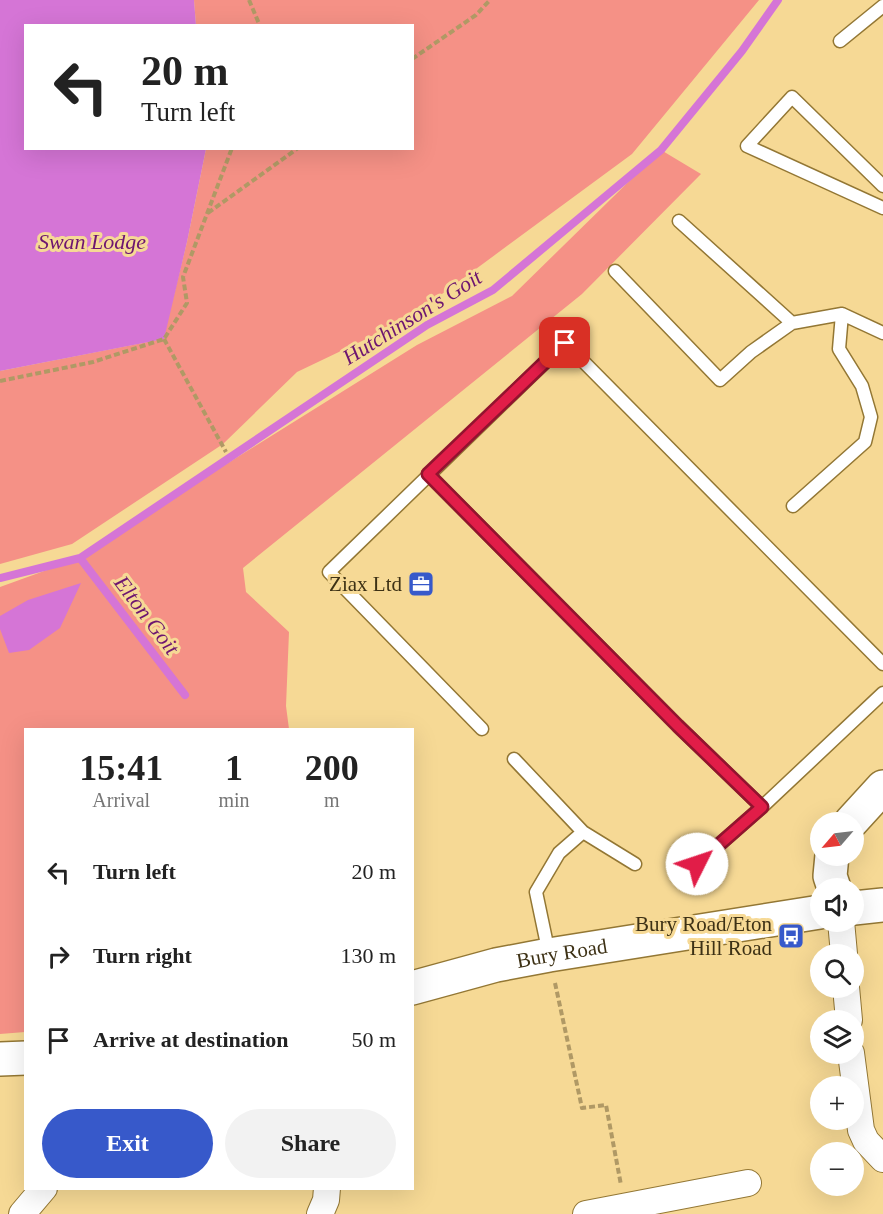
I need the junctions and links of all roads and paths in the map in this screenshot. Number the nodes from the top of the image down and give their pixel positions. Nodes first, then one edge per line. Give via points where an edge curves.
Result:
1 (249, 0) edge
2 (490, 0) edge
3 (883, 6) edge
4 (259, 24) edge
5 (840, 41) dead end
6 (414, 58) edge
7 (231, 150) edge
8 (295, 150) edge
9 (883, 186) edge
10 (883, 208) edge
11 (207, 214) junction
12 (679, 221) dead end
13 (615, 271) dead end
14 (842, 314) junction
15 (792, 323) junction
16 (883, 333) edge
17 (164, 339) junction
18 (0, 381) edge
19 (226, 452) dead end
20 (428, 474) junction
21 (793, 506) dead end
22 (883, 664) edge
23 (883, 693) edge
24 (482, 729) dead end
25 (514, 759) dead end
26 (883, 788) edge
27 (762, 807) junction
28 (860, 812) edge
29 (583, 832) junction
30 (636, 864) dead end
31 (697, 864) dead end
32 (883, 905) edge
33 (864, 907) edge
34 (810, 914) edge
35 (549, 955) junction
36 (414, 987) edge
37 (24, 1058) edge
38 (0, 1059) edge
39 (852, 1064) edge
40 (883, 1159) edge
41 (748, 1183) dead end
42 (42, 1190) edge
43 (327, 1190) edge
44 (625, 1206) junction
45 (22, 1214) edge
46 (320, 1214) edge
47 (585, 1214) edge

1 - 4 path
2 - 6 path via 476,15
3 - 5 lane
7 - 11 path
8 - 11 path
9 - 10 lane via 792,97 747,146
11 - 17 path via 183,278 187,303
12 - 15 lane
13 - 15 lane via 720,380
14 - 15 lane
14 - 16 lane
14 - 21 lane via 839,349 862,386 871,417 865,442
17 - 18 path via 93,362
17 - 19 path
20 - 22 lane via 565,343
20 - 24 lane via 329,572
20 - 27 lane
23 - 27 lane
25 - 29 lane
26 - 28 street
27 - 31 lane
29 - 30 lane
29 - 35 lane via 559,853 536,892
32 - 33 street
34 - 35 street, Bury Road
35 - 36 street, Bury Road
35 - 44 path via 582,1108 606,1105
37 - 38 street
39 - 40 street via 861,1130
41 - 44 street
42 - 45 street
43 - 46 street
44 - 47 street

